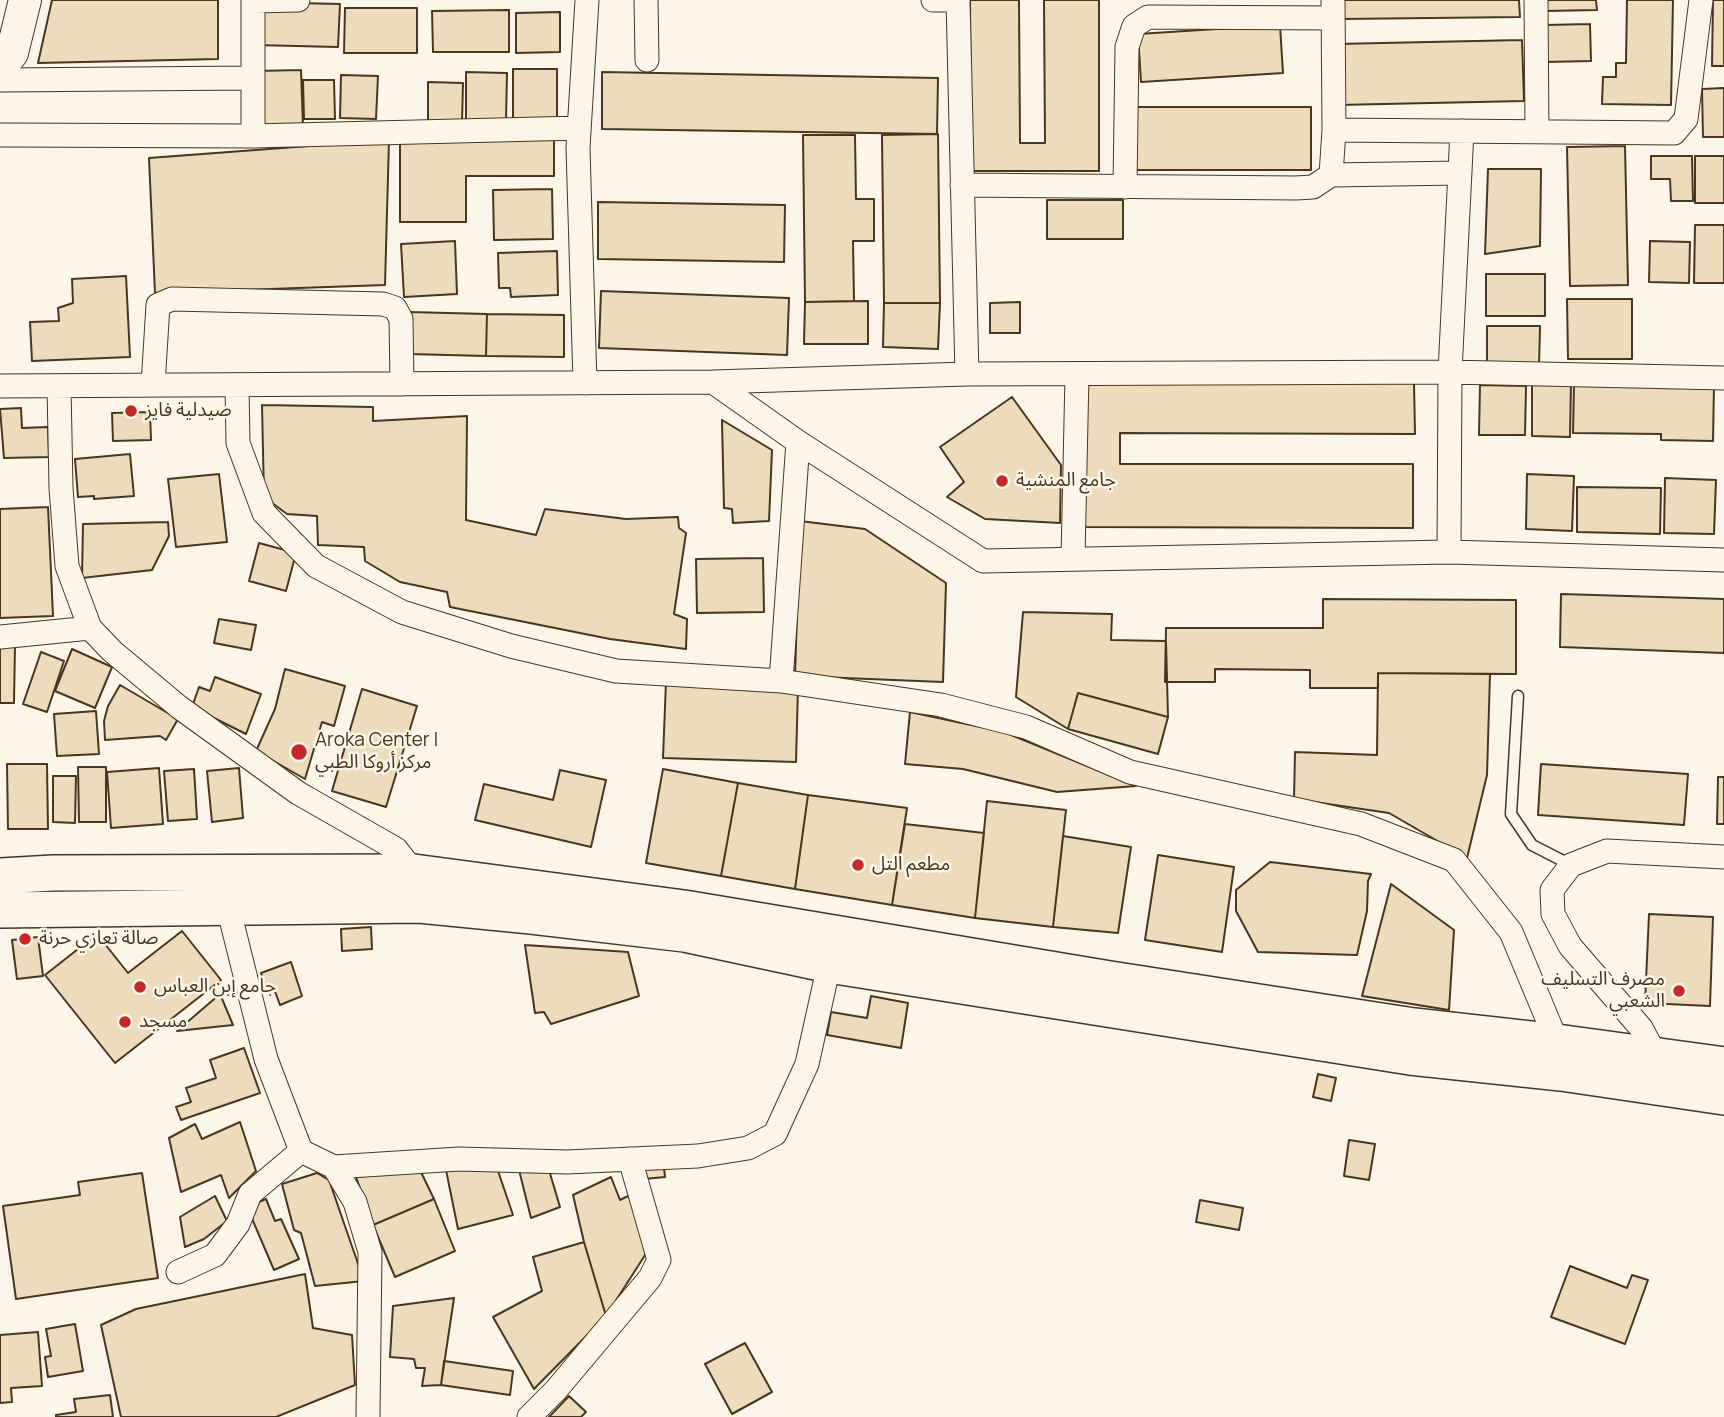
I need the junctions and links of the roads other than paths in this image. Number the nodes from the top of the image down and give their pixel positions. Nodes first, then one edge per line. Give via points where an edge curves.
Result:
1 (25, 0) edge
2 (253, 0) edge
3 (298, 0) edge
4 (587, 0) edge
5 (646, 0) edge
6 (933, 0) edge
7 (958, 0) edge
8 (1536, 0) edge
9 (1701, 0) edge
10 (1146, 8) edge
11 (1333, 9) edge
12 (647, 60) dead end
13 (0, 68) edge
14 (251, 78) junction
15 (0, 80) edge
16 (579, 128) junction
17 (1334, 131) junction
18 (1461, 131) junction
19 (1537, 132) junction
20 (0, 135) edge
21 (253, 136) junction
22 (1460, 173) junction
23 (1331, 175) junction
24 (962, 186) junction
25 (1125, 187) junction
26 (1450, 372) junction
27 (967, 374) junction
28 (1077, 375) junction
29 (1724, 378) edge
30 (713, 382) junction
31 (585, 383) junction
32 (402, 384) junction
33 (153, 385) junction
34 (237, 385) junction
35 (0, 386) edge
36 (59, 386) junction
37 (799, 442) junction
38 (1450, 552) junction
39 (1073, 558) junction
40 (1724, 560) edge
41 (90, 628) junction
42 (0, 637) edge
43 (781, 681) junction
44 (1518, 696) dead end
45 (1724, 857) edge
46 (1572, 865) junction
47 (414, 872) junction
48 (0, 876) edge
49 (228, 907) junction
50 (0, 910) edge
51 (829, 965) junction
52 (1557, 1042) junction
53 (1656, 1056) junction
54 (1724, 1065) edge
55 (1724, 1097) edge
56 (301, 1151) junction
57 (630, 1159) junction
58 (334, 1167) junction
59 (178, 1272) dead end
60 (368, 1417) edge
61 (529, 1417) edge

1 - 13 street via 12,53
2 - 3 street
2 - 14 street
4 - 16 street
5 - 12 street
6 - 7 street
7 - 24 street
8 - 19 street
9 - 19 street via 1686,120 1674,133
10 - 11 street
10 - 25 street via 1133,26 1127,47
11 - 17 street
14 - 15 street
14 - 21 street
16 - 21 street
16 - 31 street
17 - 18 street
17 - 23 street
18 - 19 street
18 - 22 street
20 - 21 street
22 - 23 street
22 - 26 street
23 - 25 street via 1314,187
24 - 25 street
24 - 27 street
26 - 28 street
26 - 29 street
26 - 38 street
27 - 28 street
27 - 30 street
28 - 39 street
30 - 31 street
30 - 37 street
31 - 32 street
32 - 33 street via 401,319 395,308 383,304 172,299 158,305
32 - 34 street
33 - 34 street
33 - 36 street
34 - 43 street via 238,443 264,513 316,566 402,612 511,646 616,671
35 - 36 street
36 - 41 street via 67,566
37 - 39 street via 983,561
37 - 43 street
38 - 39 street
38 - 40 street
41 - 42 street
41 - 47 street via 179,707 299,793 396,849
43 - 52 street via 941,705 1026,727 1130,772 1361,824 1454,860 1511,932
44 - 46 lane via 1511,814 1532,845
45 - 46 street via 1607,852
46 - 53 street via 1552,890 1553,914 1570,946 1641,1028
47 - 48 main road
47 - 52 main road via 684,908 1414,1026
49 - 50 main road
49 - 51 main road via 419,905 684,934
49 - 56 street via 266,1059
51 - 55 main road via 1410,1057
51 - 57 street via 807,1064 775,1134 748,1148
52 - 53 main road
53 - 54 main road
56 - 58 street
56 - 59 street via 250,1194 239,1224 215,1255
57 - 58 street via 459,1158
57 - 61 street via 659,1260 642,1288
58 - 60 street via 355,1202 370,1252

